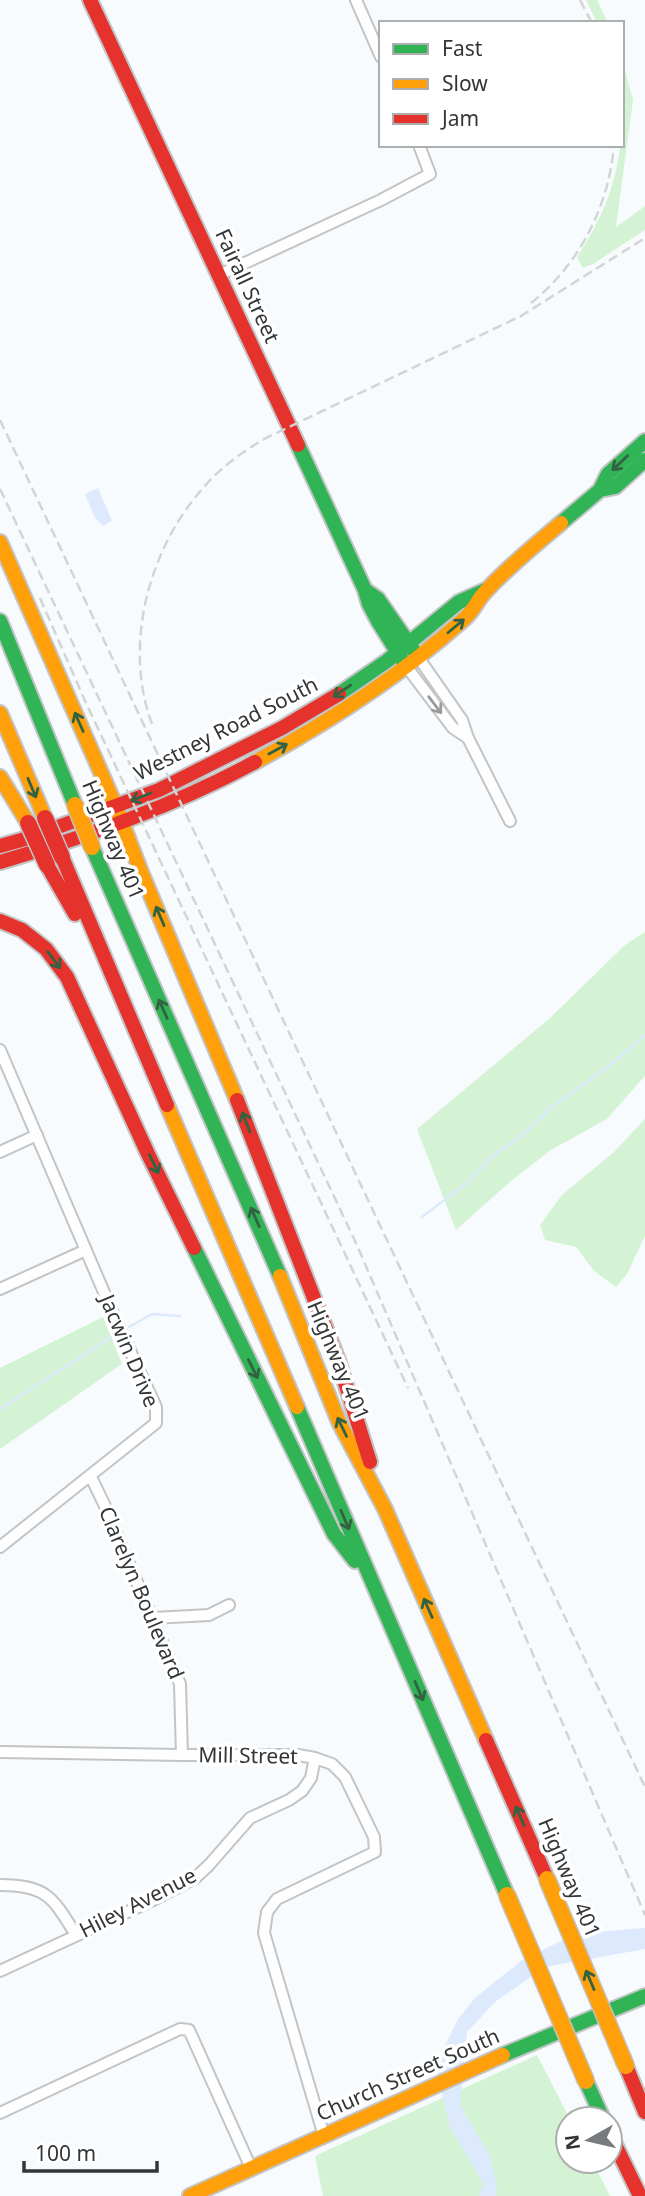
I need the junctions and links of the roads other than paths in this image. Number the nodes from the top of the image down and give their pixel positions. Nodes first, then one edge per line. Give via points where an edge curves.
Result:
1 (90, 0) edge
2 (356, 0) edge
3 (379, 52) edge
4 (420, 147) edge
5 (219, 275) junction
6 (645, 441) edge
7 (645, 460) edge
8 (600, 489) junction
9 (0, 542) edge
10 (0, 621) edge
11 (408, 655) junction
12 (0, 713) edge
13 (0, 777) edge
14 (116, 807) junction
15 (510, 821) dead end
16 (122, 823) junction
17 (0, 846) edge
18 (54, 861) junction
19 (0, 862) edge
20 (0, 921) edge
21 (0, 1050) edge
22 (37, 1135) junction
23 (0, 1152) edge
24 (86, 1250) junction
25 (0, 1289) edge
26 (90, 1475) junction
27 (385, 1509) junction
28 (0, 1547) edge
29 (372, 1583) junction
30 (229, 1605) dead end
31 (153, 1618) junction
32 (0, 1752) edge
33 (182, 1755) junction
34 (315, 1758) junction
35 (0, 1885) edge
36 (76, 1935) junction
37 (0, 1971) edge
38 (645, 1996) edge
39 (597, 2105) edge
40 (645, 2112) edge
41 (0, 2113) edge
42 (324, 2136) junction
43 (624, 2164) edge
44 (251, 2168) junction
45 (190, 2196) edge
46 (639, 2196) edge

1 - 5 main road, Fairall Street
2 - 3 street
4 - 5 street via 430,174
5 - 11 main road, Fairall Street via 365,590 378,599
6 -> 8 main road, Westney Road South via 608,474
7 - 8 main road, Westney Road South via 615,487
8 - 11 main road, Westney Road South via 487,589 459,602
14 -> 9 main road
27 -> 10 main road, Highway 401, bridge via 340,1422
11 -> 14 main road, Westney Road South via 282,728
11 - 15 street via 462,720
16 -> 11 main road, Westney Road South via 252,764 355,703
12 -> 18 main road, bridge via 44,818
13 - 18 main road, bridge
14 - 16 main road
14 - 17 main road, Westney Road South
16 - 19 main road, Westney Road South
27 -> 16 main road via 338,1360 234,1091
18 -> 29 main road via 95,939
20 -> 29 main road via 22,930 46,949 67,977 334,1534
21 - 22 street, Jacwin Drive
22 - 23 street
22 - 24 street, Jacwin Drive
24 - 25 street
24 - 26 street, Jacwin Drive via 156,1407 156,1423
26 - 28 street, Jacwin Drive
26 - 31 street, Clarelyn Boulevard
40 -> 27 main road, Highway 401, bridge
29 -> 39 main road, bridge
30 - 31 street via 209,1615
31 - 33 street, Clarelyn Boulevard via 180,1684
32 - 33 street, Mill Street
33 - 34 street, Mill Street
34 - 36 street, Hiley Avenue via 311,1778 302,1791 250,1818 195,1878
34 - 42 street, Mill Street via 345,1777 374,1837 374,1852 277,1899 267,1912 264,1933
35 - 36 street via 38,1889 58,1906
36 - 37 street, Hiley Avenue
38 - 42 main road, Church Street South
41 - 44 street via 180,2029 189,2030
42 - 44 main road, Church Street South
43 - 46 main road
44 - 45 main road, Church Street South

